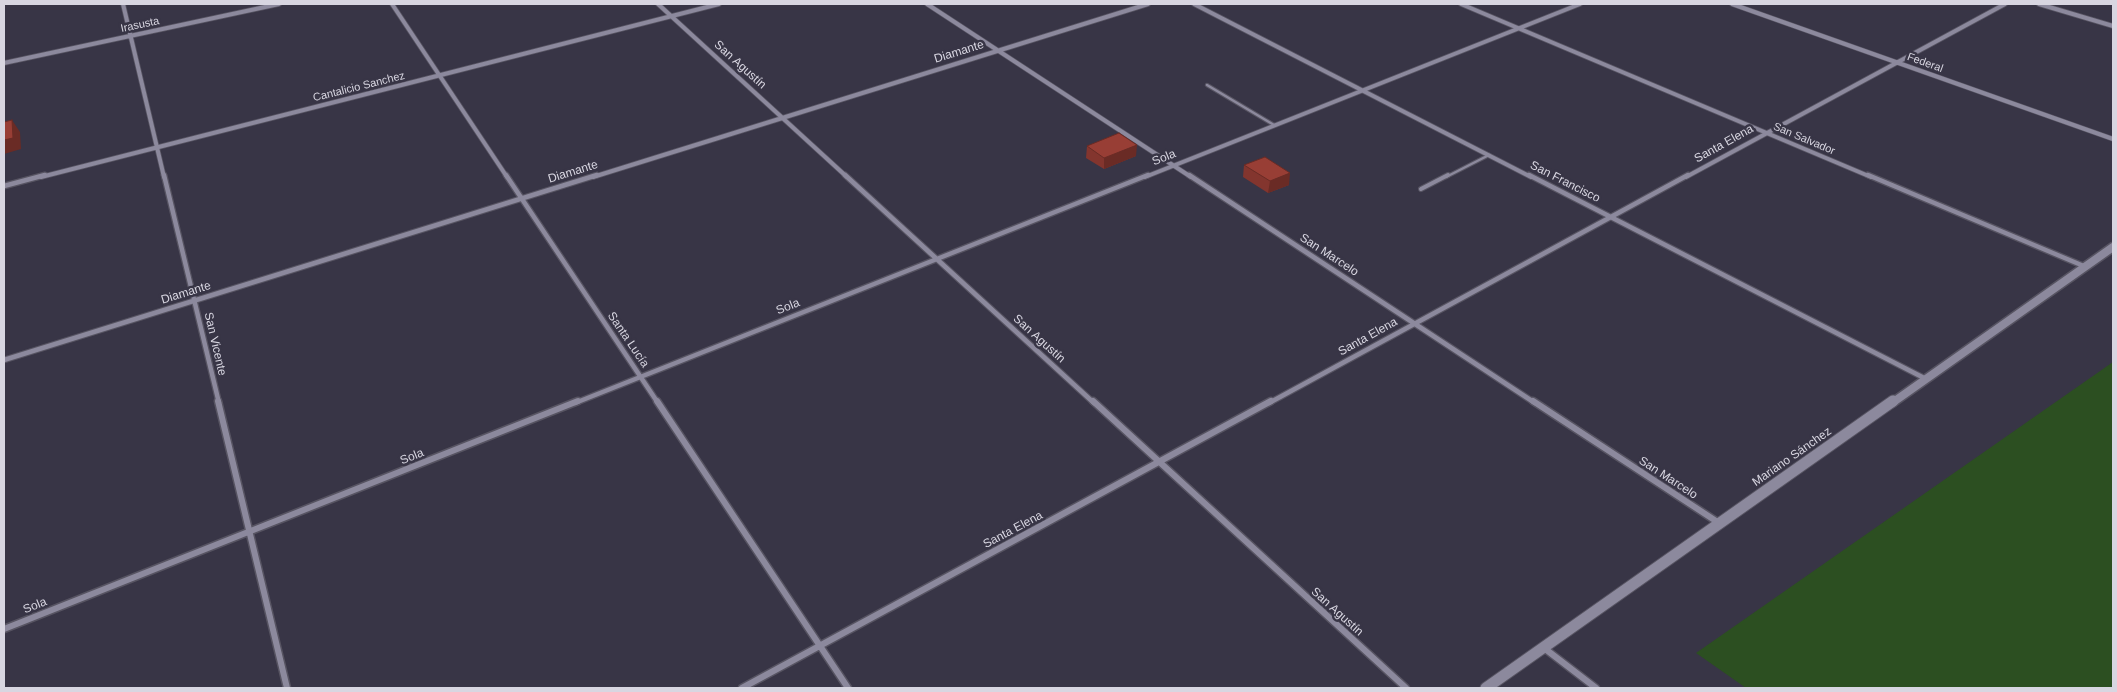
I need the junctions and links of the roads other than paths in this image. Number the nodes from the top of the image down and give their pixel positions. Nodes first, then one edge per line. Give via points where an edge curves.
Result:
1 (123, 4) edge
2 (279, 4) edge
3 (392, 4) edge
4 (658, 4) edge
5 (719, 4) edge
6 (927, 4) edge
7 (1148, 4) edge
8 (1194, 4) edge
9 (1461, 4) edge
10 (1580, 4) edge
11 (1732, 4) edge
12 (2004, 4) edge
13 (2039, 4) edge
14 (671, 16) junction
15 (2113, 26) edge
16 (1519, 28) junction
17 (131, 36) junction
18 (998, 50) junction
19 (1896, 62) junction
20 (4, 63) edge
21 (439, 76) junction
22 (1207, 85) dead end
23 (1362, 90) junction
24 (782, 118) junction
25 (1274, 125) junction
26 (1766, 132) junction
27 (2113, 139) edge
28 (158, 148) junction
29 (1489, 155) junction
30 (1173, 165) junction
31 (4, 186) edge
32 (1421, 189) dead end
33 (522, 199) junction
34 (1610, 217) junction
35 (2113, 247) edge
36 (937, 259) junction
37 (2086, 267) junction
38 (194, 301) junction
39 (1414, 323) junction
40 (4, 360) edge
41 (641, 376) junction
42 (1926, 379) junction
43 (1159, 462) junction
44 (1720, 524) junction
45 (250, 532) junction
46 (4, 629) edge
47 (820, 646) junction
48 (1543, 648) junction
49 (287, 688) edge
50 (742, 688) edge
51 (848, 688) edge
52 (1406, 688) edge
53 (1486, 688) edge
54 (1596, 688) edge

1 - 17 street, San Vicente
2 - 17 street, Irasusta
3 - 21 street, Santa Lucía
4 - 14 street, San Agustín
5 - 14 street, Cantalicio Sanchez
6 - 18 street, San Marcelo
7 - 18 street, Diamante
8 - 23 street, San Francisco
9 - 16 street, San Salvador
10 - 16 street, Sola
11 - 19 street, Federal
12 - 19 street, Santa Elena
13 - 15 street
14 - 21 street, Cantalicio Sanchez
14 - 24 street, San Agustín
16 - 23 street, Sola
16 - 26 street, San Salvador
17 - 20 street, Irasusta
17 - 28 street, San Vicente
18 - 24 street, Diamante
18 - 30 street, San Marcelo
19 - 26 street, Santa Elena
19 - 27 street, Federal
21 - 28 street, Cantalicio Sanchez
21 - 33 street, Santa Lucía
22 - 25 lane
23 - 25 street, Sola
23 - 29 street, San Francisco
24 - 33 street, Diamante
24 - 36 street, San Agustín
25 - 30 street, Sola
26 - 34 street, Santa Elena
26 - 37 street, San Salvador
28 - 31 street, Cantalicio Sanchez
28 - 38 street, San Vicente
29 - 32 lane
29 - 34 street, San Francisco
30 - 36 street, Sola
30 - 39 street, San Marcelo
33 - 38 street, Diamante
33 - 41 street, Santa Lucía
34 - 39 street, Santa Elena
34 - 42 street, San Francisco
35 - 37 street, Mariano Sánchez
36 - 41 street, Sola
36 - 43 street, San Agustín
37 - 42 street, Mariano Sánchez
38 - 40 street, Diamante
38 - 45 street, San Vicente
39 - 43 street, Santa Elena
39 - 44 street, San Marcelo
41 - 45 street, Sola
41 - 47 street, Santa Lucía
42 - 44 street, Mariano Sánchez
43 - 47 street, Santa Elena
43 - 52 street, San Agustín
44 - 48 street, Mariano Sánchez
45 - 46 street, Sola
45 - 49 street, San Vicente
47 - 50 street, Santa Elena
47 - 51 street, Santa Lucía
48 - 53 street, Mariano Sánchez
48 - 54 street

